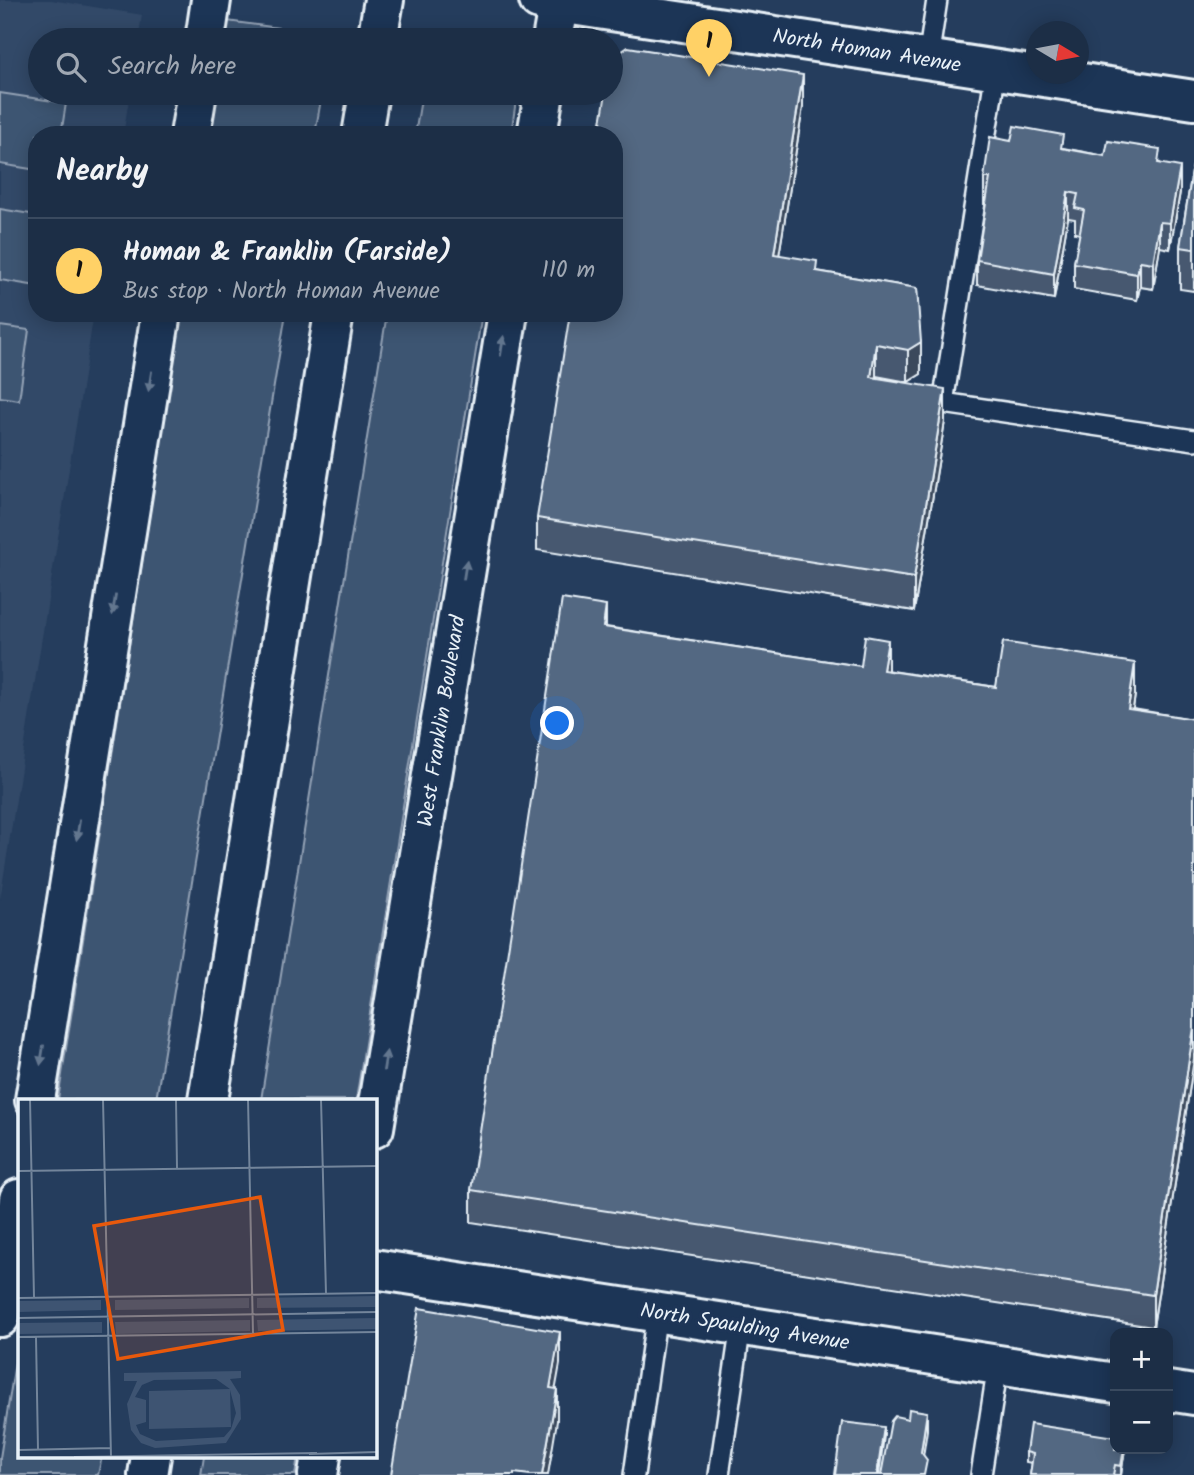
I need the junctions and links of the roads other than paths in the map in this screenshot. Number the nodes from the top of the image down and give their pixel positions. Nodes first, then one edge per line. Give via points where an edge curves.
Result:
1 (211, 0) edge
2 (384, 0) edge
3 (937, 0) edge
4 (552, 1) edge
5 (207, 28) edge
6 (379, 28) edge
7 (552, 28) edge
8 (928, 59) junction
9 (996, 70) junction
10 (1194, 100) edge
11 (195, 105) edge
12 (367, 105) edge
13 (542, 105) edge
14 (192, 126) edge
15 (364, 126) edge
16 (538, 126) edge
17 (160, 322) edge
18 (333, 322) edge
19 (507, 322) edge
20 (1194, 440) edge
21 (35, 1099) edge
22 (208, 1099) edge
23 (376, 1116) edge
24 (14, 1208) edge
25 (376, 1269) edge
26 (657, 1312) junction
27 (0, 1317) edge
28 (741, 1325) junction
29 (998, 1365) junction
30 (1110, 1382) edge
31 (1173, 1392) edge
32 (1194, 1395) edge
33 (634, 1475) edge
34 (719, 1475) edge
35 (981, 1475) edge

1 - 5 street
2 - 6 street
3 - 8 lane
4 - 7 street
4 - 8 street, North Homan Avenue
8 - 9 street, North Homan Avenue
9 - 10 street, North Homan Avenue
9 - 20 lane via 943,403
11 - 14 street
12 - 15 street
13 - 16 street
17 -> 21 street
18 - 22 street
23 -> 19 street, West Franklin Boulevard
24 - 27 street
25 - 26 street, North Spaulding Avenue
26 - 28 street, North Spaulding Avenue
26 - 33 lane
28 - 29 street, North Spaulding Avenue
28 - 34 lane
29 - 30 street, North Spaulding Avenue
29 - 35 lane
31 - 32 street

